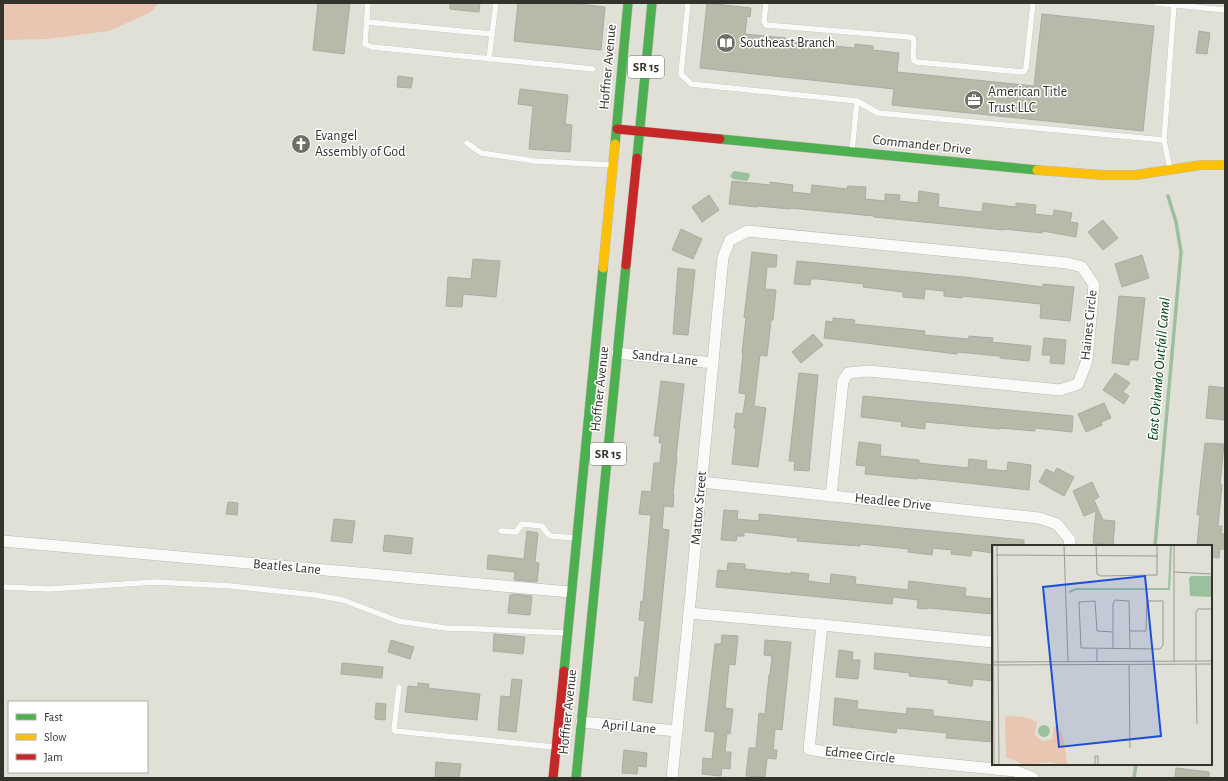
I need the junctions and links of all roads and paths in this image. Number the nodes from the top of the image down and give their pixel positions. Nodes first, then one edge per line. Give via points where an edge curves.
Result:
1 (368, 3) edge
2 (496, 3) edge
3 (628, 3) edge
4 (652, 3) edge
5 (688, 3) edge
6 (766, 3) edge
7 (1033, 3) edge
8 (1156, 3) edge
9 (1161, 3) edge
10 (1174, 5) junction
11 (1225, 10) edge
12 (367, 22) junction
13 (492, 34) junction
14 (489, 59) junction
15 (593, 69) dead end
16 (857, 101) junction
17 (617, 129) junction
18 (639, 130) junction
19 (1164, 140) junction
20 (467, 143) dead end
21 (852, 152) junction
22 (613, 165) junction
23 (1225, 165) edge
24 (1170, 169) junction
25 (730, 240) joint
26 (617, 354) junction
27 (713, 363) junction
28 (701, 482) junction
29 (831, 496) junction
30 (501, 531) dead end
31 (576, 538) junction
32 (3, 541) edge
33 (1069, 545) edge
34 (3, 587) edge
35 (570, 592) junction
36 (689, 613) junction
37 (822, 625) junction
38 (566, 633) junction
39 (992, 642) edge
40 (398, 687) dead end
41 (581, 722) junction
42 (677, 731) junction
43 (556, 747) junction
44 (563, 758) dead end
45 (553, 778) edge
46 (576, 778) edge
47 (672, 778) edge
48 (1033, 778) edge

1 - 12 lane
2 - 13 lane
3 - 17 main road, Hoffner Avenue / SR 15
4 - 18 main road, Hoffner Avenue / SR 15
5 - 16 lane via 681,74 692,84
6 - 7 lane via 766,24 909,37 914,41 912,57 917,62 1024,72
8 - 9 lane
9 - 10 lane
10 - 11 lane
10 - 19 lane
12 - 13 lane
12 - 14 lane via 365,44 372,47
13 - 14 lane
14 - 15 lane
16 - 19 lane via 878,113
16 - 21 lane
17 - 18 main road, Commander Drive
17 - 22 main road, Hoffner Avenue / SR 15
18 - 21 main road, Commander Drive
18 - 26 main road, Hoffner Avenue / SR 15
19 - 24 lane
20 - 22 lane via 481,153 535,161
21 - 24 main road, Commander Drive via 1103,176 1136,175
22 - 31 main road, Hoffner Avenue / SR 15
23 - 24 main road, Commander Drive
25 - 27 street, Mattox Street via 723,257
25 - 29 street, Haines Circle via 748,231 1067,263 1082,267 1094,285 1086,361 1078,384 1060,390 869,371 848,373 843,381
26 - 27 street, Sandra Lane
26 - 41 main road, Hoffner Avenue / SR 15
27 - 28 street, Mattox Street
28 - 29 street, Headlee Drive
28 - 36 street, Mattox Street
29 - 33 street, Headlee Drive via 1039,518 1057,524 1070,540
30 - 31 lane via 516,532 522,524 542,526 551,536
31 - 35 main road, Hoffner Avenue / SR 15
32 - 35 street, Beatles Lane
34 - 38 lane via 49,589 155,582 231,586 343,600 398,621 445,628
35 - 38 main road, Hoffner Avenue / SR 15
35 - 41 main road via 579,608 568,696
36 - 37 street
36 - 42 street, Mattox Street
37 - 39 street
37 - 48 street, Edmee Circle via 809,748 825,752 1016,771
38 - 43 main road, Hoffner Avenue / SR 15
40 - 43 lane via 395,732
41 - 42 street, April Lane
41 - 46 main road, Hoffner Avenue / SR 15
42 - 47 street, Mattox Street
43 - 44 main road
43 - 45 main road, Hoffner Avenue / SR 15

